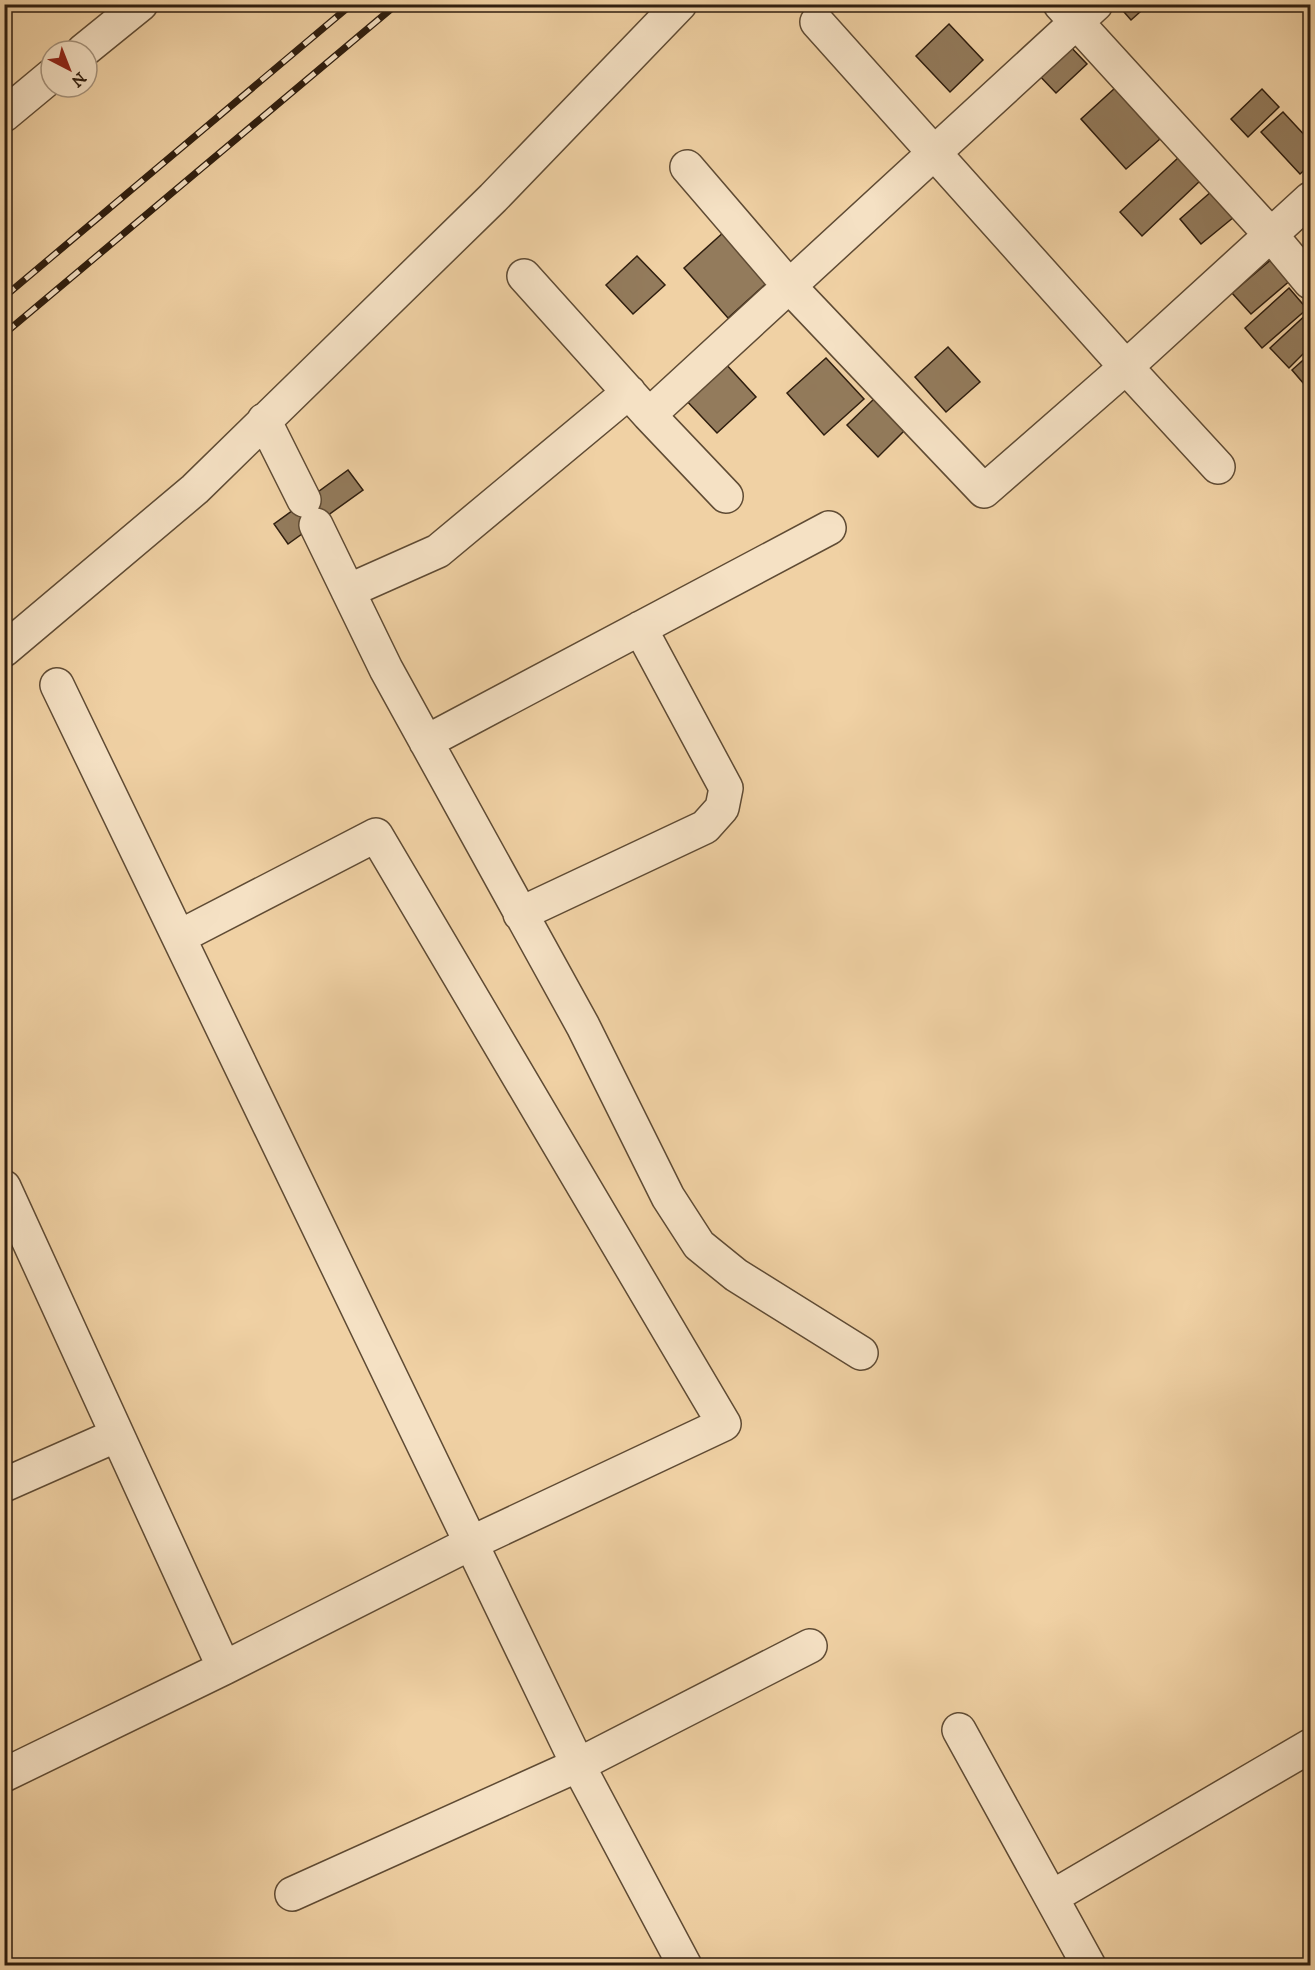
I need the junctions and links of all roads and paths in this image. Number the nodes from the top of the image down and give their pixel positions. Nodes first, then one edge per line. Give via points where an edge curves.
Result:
1 (141, 4) edge
2 (680, 4) edge
3 (1078, 10) edge
4 (818, 22) dead end
5 (97, 39) edge
6 (39, 86) edge
7 (4, 115) edge
8 (935, 153) junction
9 (687, 167) dead end
10 (1311, 199) edge
11 (1271, 235) junction
12 (524, 276) dead end
13 (1311, 282) edge
14 (790, 287) junction
15 (1126, 367) junction
16 (639, 403) junction
17 (264, 420) junction
18 (1218, 467) dead end
19 (726, 496) dead end
20 (829, 528) dead end
21 (348, 591) junction
22 (640, 628) junction
23 (4, 650) edge
24 (57, 685) dead end
25 (426, 742) junction
26 (520, 914) junction
27 (179, 938) junction
28 (4, 1186) edge
29 (861, 1353) dead end
30 (117, 1435) junction
31 (4, 1485) edge
32 (471, 1543) junction
33 (810, 1647) dead end
34 (224, 1668) junction
35 (959, 1730) dead end
36 (1311, 1746) edge
37 (578, 1765) junction
38 (4, 1775) edge
39 (292, 1894) dead end
40 (1052, 1897) junction
41 (685, 1965) edge
42 (1089, 1965) edge

1 - 5 street
2 - 17 street via 493,198
3 - 8 street
3 - 11 street
4 - 8 street
6 - 7 street
8 - 14 street
8 - 15 street
9 - 14 street
10 - 11 street
11 - 13 street
11 - 15 street
12 - 16 street
14 - 15 street via 984,491
14 - 16 street
15 - 18 street
16 - 19 street
16 - 21 street via 438,551
17 - 21 street
17 - 23 street via 195,489
20 - 22 street
21 - 25 street
22 - 25 street
22 - 26 street via 726,788 722,808 705,827
24 - 27 street
25 - 26 street
26 - 29 street via 583,1026 668,1197 699,1245 736,1275
27 - 32 street
27 - 32 street via 376,835 724,1424
28 - 30 street
30 - 31 street
30 - 34 street
32 - 34 street
32 - 37 street
33 - 37 street
34 - 38 street
35 - 40 street
36 - 40 street
37 - 39 street
37 - 41 street
40 - 42 street

